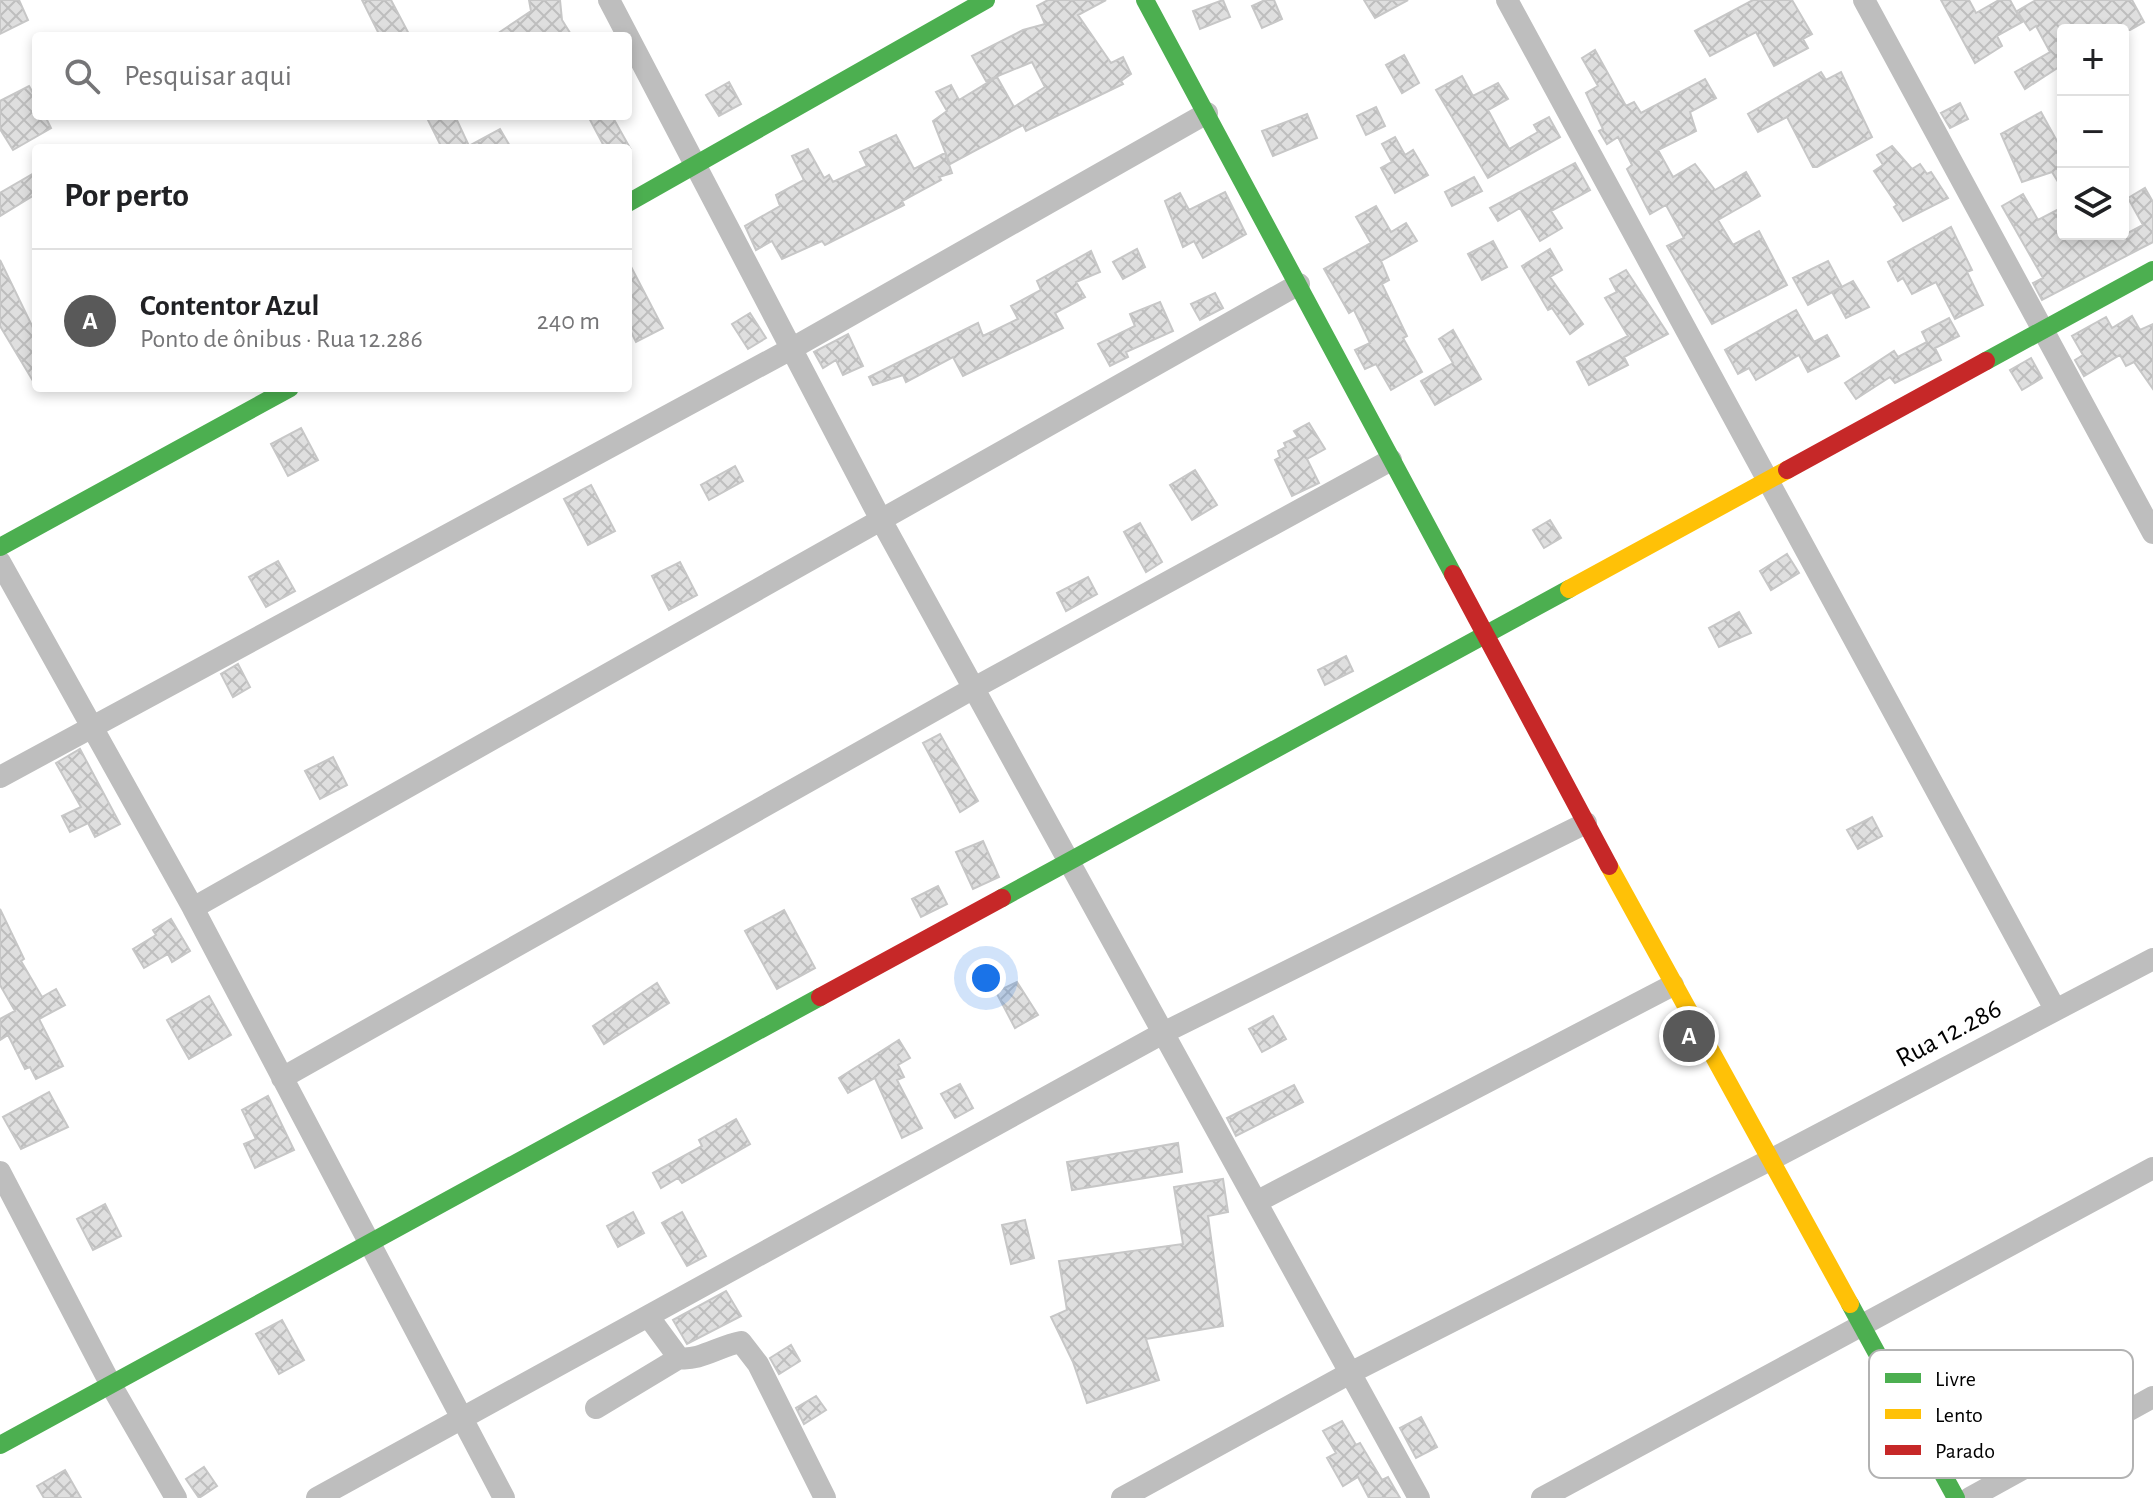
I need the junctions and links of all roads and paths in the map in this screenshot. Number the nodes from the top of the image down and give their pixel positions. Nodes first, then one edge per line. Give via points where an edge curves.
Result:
1 (609, 0) edge
2 (986, 0) edge
3 (1145, 0) edge
4 (1507, 0) edge
5 (1864, 0) edge
6 (626, 32) edge
7 (632, 42) edge
8 (1207, 113) junction
9 (698, 164) junction
10 (632, 201) edge
11 (2153, 270) edge
12 (1299, 284) junction
13 (2043, 329) junction
14 (791, 349) junction
15 (283, 392) edge
16 (1391, 460) junction
17 (1770, 478) junction
18 (880, 518) junction
19 (2153, 533) edge
20 (0, 547) edge
21 (0, 562) edge
22 (1484, 632) junction
23 (974, 688) junction
24 (91, 727) junction
25 (0, 777) edge
26 (1586, 823) junction
27 (1070, 861) junction
28 (193, 908) junction
29 (2153, 959) edge
30 (1673, 985) junction
31 (2055, 1009) junction
32 (1163, 1033) junction
33 (282, 1078) junction
34 (1772, 1159) junction
35 (2153, 1168) edge
36 (0, 1172) edge
37 (1258, 1201) junction
38 (368, 1242) junction
39 (648, 1316) junction
40 (1860, 1325) junction
41 (1874, 1350) edge
42 (679, 1358) junction
43 (1350, 1373) junction
44 (111, 1385) junction
45 (2153, 1397) edge
46 (596, 1408) dead end
47 (2133, 1408) edge
48 (461, 1417) junction
49 (0, 1445) edge
50 (1945, 1478) edge
51 (2006, 1478) edge
52 (176, 1498) edge
53 (317, 1498) edge
54 (504, 1498) edge
55 (825, 1498) edge
56 (1122, 1498) edge
57 (1419, 1498) edge
58 (1542, 1498) edge
59 (1956, 1498) edge
60 (1970, 1498) edge

1 - 6 street
2 - 9 street
3 - 8 street
4 - 17 street
5 - 13 street
7 - 9 street
8 - 12 street
8 - 14 street
9 - 10 street
9 - 14 street
11 - 13 street
12 - 16 street
12 - 18 street
13 - 17 street
13 - 19 street
14 - 18 street
14 - 24 street
15 - 20 street
16 - 22 street
16 - 23 street
17 - 22 street
17 - 31 street
18 - 23 street
18 - 28 street
21 - 24 street
22 - 26 street
22 - 27 street
23 - 27 street
23 - 33 street
24 - 25 street
24 - 28 street
26 - 30 street
26 - 32 street
27 - 32 street
27 - 38 street
28 - 33 street
29 - 31 street, Rua 12.286
30 - 34 street
30 - 37 street
31 - 34 street, Rua 12.286
32 - 37 street
32 - 39 street
33 - 38 street
34 - 40 street
34 - 43 street, Rua 12.286
35 - 40 street
36 - 44 street
37 - 43 street
38 - 44 street
38 - 48 street
39 - 42 street
39 - 48 street
40 - 41 street
40 - 58 street
42 - 46 street
42 - 55 street via 693,1360 741,1342 758,1364
43 - 56 street, Rua 12.286
43 - 57 street
44 - 49 street
44 - 52 street
45 - 47 street
48 - 53 street
48 - 54 street
50 - 59 street
51 - 60 street

